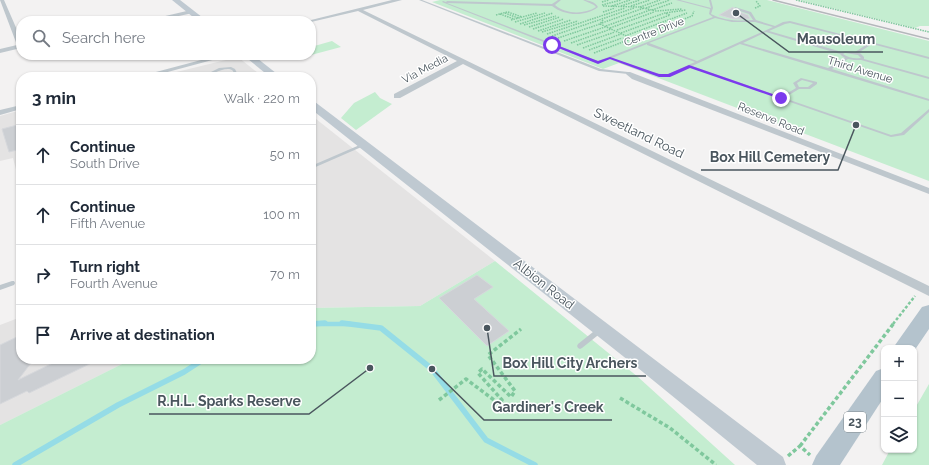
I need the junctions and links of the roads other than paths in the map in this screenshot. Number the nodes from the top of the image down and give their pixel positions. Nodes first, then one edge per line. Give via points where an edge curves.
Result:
1 (1, 0) edge
2 (179, 0) edge
3 (399, 0) edge
4 (420, 0) edge
5 (451, 0) edge
6 (560, 0) edge
7 (584, 0) edge
8 (678, 0) edge
9 (710, 0) edge
10 (443, 2) junction
11 (432, 5) junction
12 (554, 6) junction
13 (735, 8) dead end
14 (359, 10) junction
15 (711, 10) junction
16 (191, 12) junction
17 (171, 16) edge
18 (196, 16) edge
19 (715, 17) junction
20 (316, 20) edge
21 (755, 21) junction
22 (776, 27) junction
23 (766, 32) junction
24 (16, 34) edge
25 (741, 43) junction
26 (872, 43) junction
27 (648, 44) junction
28 (16, 47) edge
29 (0, 51) edge
30 (842, 53) junction
31 (856, 53) junction
32 (610, 58) junction
33 (848, 58) junction
34 (929, 58) edge
35 (862, 59) junction
36 (208, 60) edge
37 (254, 60) edge
38 (463, 61) junction
39 (698, 62) junction
40 (689, 66) junction
41 (828, 70) junction
42 (161, 72) edge
43 (216, 72) edge
44 (235, 72) edge
45 (269, 72) edge
46 (628, 73) joint
47 (929, 78) edge
48 (798, 88) junction
49 (397, 96) dead end
50 (781, 98) junction
51 (929, 100) edge
52 (16, 108) edge
53 (316, 108) edge
54 (929, 110) edge
55 (0, 113) edge
56 (364, 145) junction
57 (316, 166) edge
58 (929, 191) edge
59 (12, 283) dead end
60 (0, 288) edge
61 (925, 289) edge
62 (929, 313) edge
63 (602, 329) junction
64 (906, 345) edge
65 (580, 346) dead end
66 (882, 381) edge
67 (779, 463) edge
68 (821, 463) edge

1 - 24 street
2 - 16 street
3 - 14 street
4 - 11 lane
5 - 10 lane
6 - 12 lane
7 - 12 lane via 597,6 586,13 563,11
8 - 15 lane
9 - 15 lane
10 - 11 lane
10 - 12 lane
10 - 32 lane, Centre Drive via 598,62
11 - 46 lane via 600,70
13 - 21 lane via 750,13
14 - 20 street
14 - 38 street, Sweetland Road
15 - 19 lane via 710,14
16 - 17 street
16 - 18 street
19 - 21 lane via 734,21
19 - 27 lane, Centre Drive
21 - 22 lane
22 - 23 lane
22 - 26 lane via 790,22
23 - 25 lane
23 - 30 lane
25 - 39 lane
25 - 41 lane, Third Avenue
26 - 31 lane
26 - 34 lane
27 - 32 lane, Centre Drive
27 - 39 lane
28 - 29 street
30 - 31 lane
30 - 33 lane
31 - 35 lane via 863,56
32 - 40 lane via 666,76
33 - 35 lane
33 - 41 lane
35 - 47 lane
36 - 42 street
37 - 45 street
38 - 49 street, Via Media
38 - 61 street, Sweetland Road
39 - 40 lane
40 - 50 lane
41 - 51 lane, Third Avenue
43 - 44 lane via 226,68
46 - 58 street, Reserve Road via 826,153
48 - 48 lane via 809,88 816,82 802,79 796,83
48 - 50 lane
50 - 54 lane via 891,136 902,134
52 - 55 street
53 - 56 street, Albion Road
56 - 57 lane
56 - 63 street, Albion Road
59 - 60 lane
62 - 64 main road
63 - 65 lane
63 - 67 street, Albion Road
66 - 68 main road, 23

